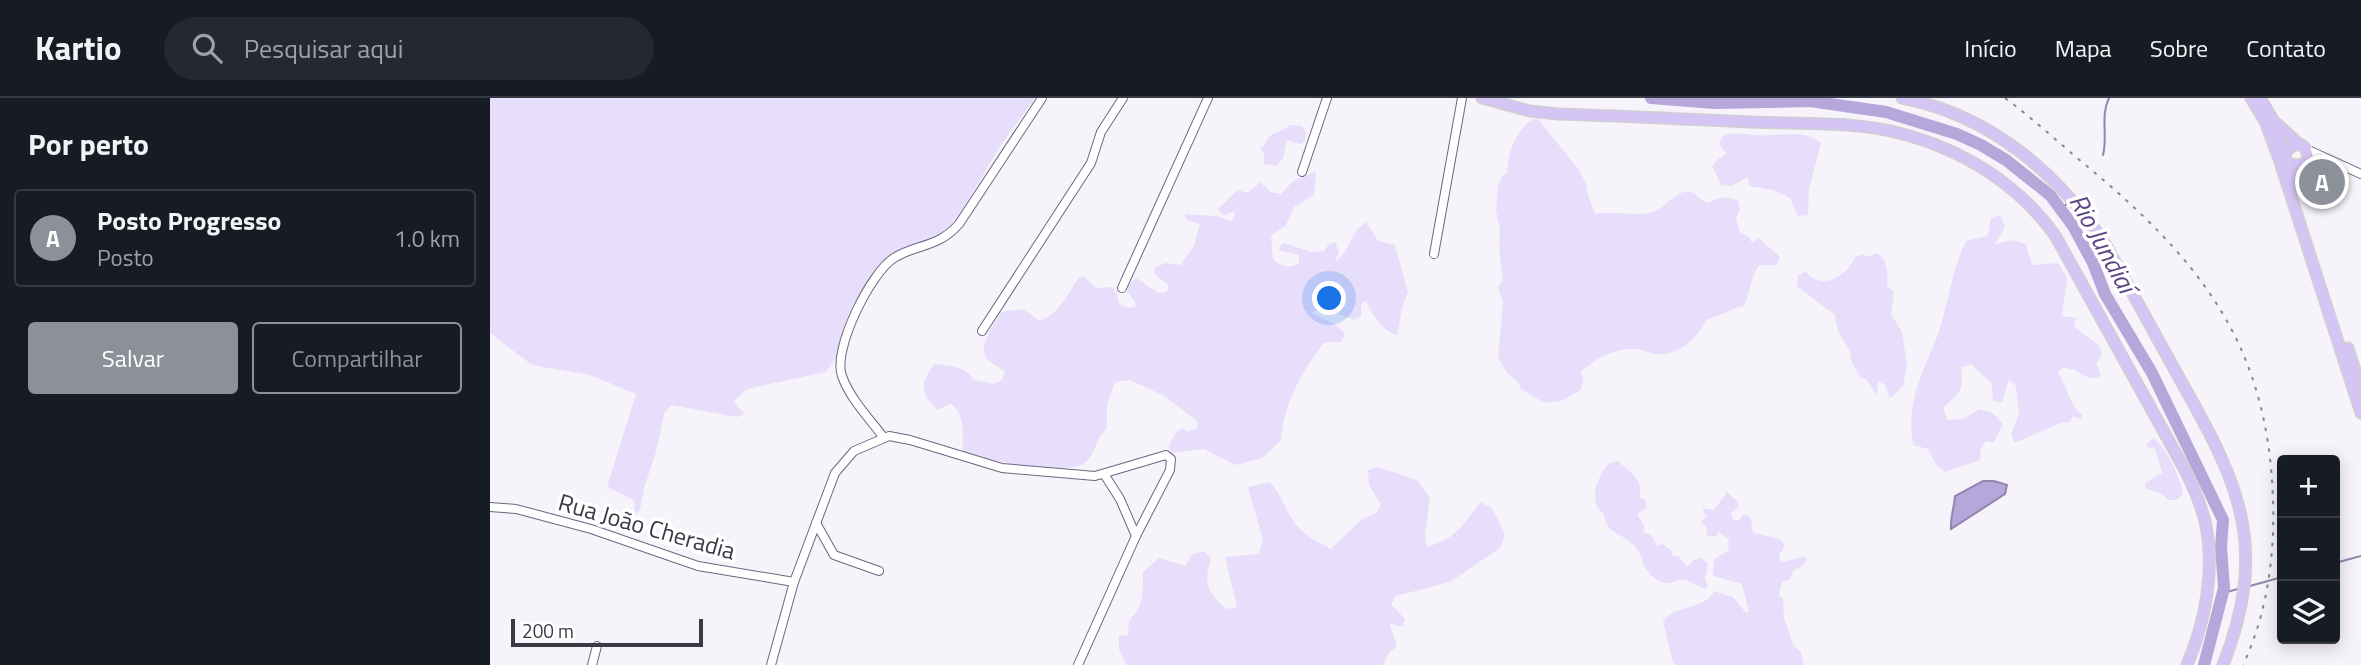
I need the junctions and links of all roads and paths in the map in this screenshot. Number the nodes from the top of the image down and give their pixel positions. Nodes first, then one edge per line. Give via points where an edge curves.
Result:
1 (1042, 98) edge
2 (1124, 98) edge
3 (1208, 98) edge
4 (1327, 98) edge
5 (1462, 98) edge
6 (1482, 98) edge
7 (1902, 98) edge
8 (2250, 98) edge
9 (2260, 98) edge
10 (2272, 118) junction
11 (2303, 147) junction
12 (2326, 159) junction
13 (2283, 160) junction
14 (2304, 163) junction
15 (1302, 172) dead end
16 (2361, 174) edge
17 (2295, 187) junction
18 (1434, 254) dead end
19 (1122, 288) dead end
20 (982, 331) dead end
21 (2361, 389) edge
22 (2361, 413) edge
23 (884, 438) junction
24 (1104, 474) junction
25 (490, 507) edge
26 (817, 523) junction
27 (1136, 536) junction
28 (879, 571) dead end
29 (794, 582) junction
30 (597, 646) dead end
31 (592, 665) edge
32 (771, 665) edge
33 (1078, 665) edge
34 (2187, 665) edge
35 (2223, 665) edge

1 - 23 street via 951,233 895,257 883,267 850,321 840,364 842,376
2 - 20 street via 1101,132 1091,163
3 - 19 street
4 - 15 street
5 - 18 street
6 - 34 main road via 1558,114 1898,133 1957,154 2018,194 2056,237 2199,501 2209,559 2207,595
7 - 35 main road via 1952,113 2028,156 2062,187 2107,247 2216,442 2238,500 2246,553 2240,613
8 - 13 main road
9 - 10 main road
10 - 11 main road
10 - 13 main road
11 - 12 street
11 - 13 main road via 2293,145
11 - 14 main road via 2308,156
12 - 14 street
12 - 16 street
13 - 14 main road
13 - 17 main road
13 - 22 main road
14 - 17 main road
17 - 21 main road
23 - 24 street via 910,440 1002,468
23 - 26 street via 854,451 835,473
24 - 27 street
24 - 27 street via 1166,455 1171,459 1170,470
25 - 29 street, Rua João Cheradia via 516,509 591,529 698,566
26 - 28 street via 834,555
26 - 29 street
27 - 33 street
29 - 32 street
30 - 31 street

